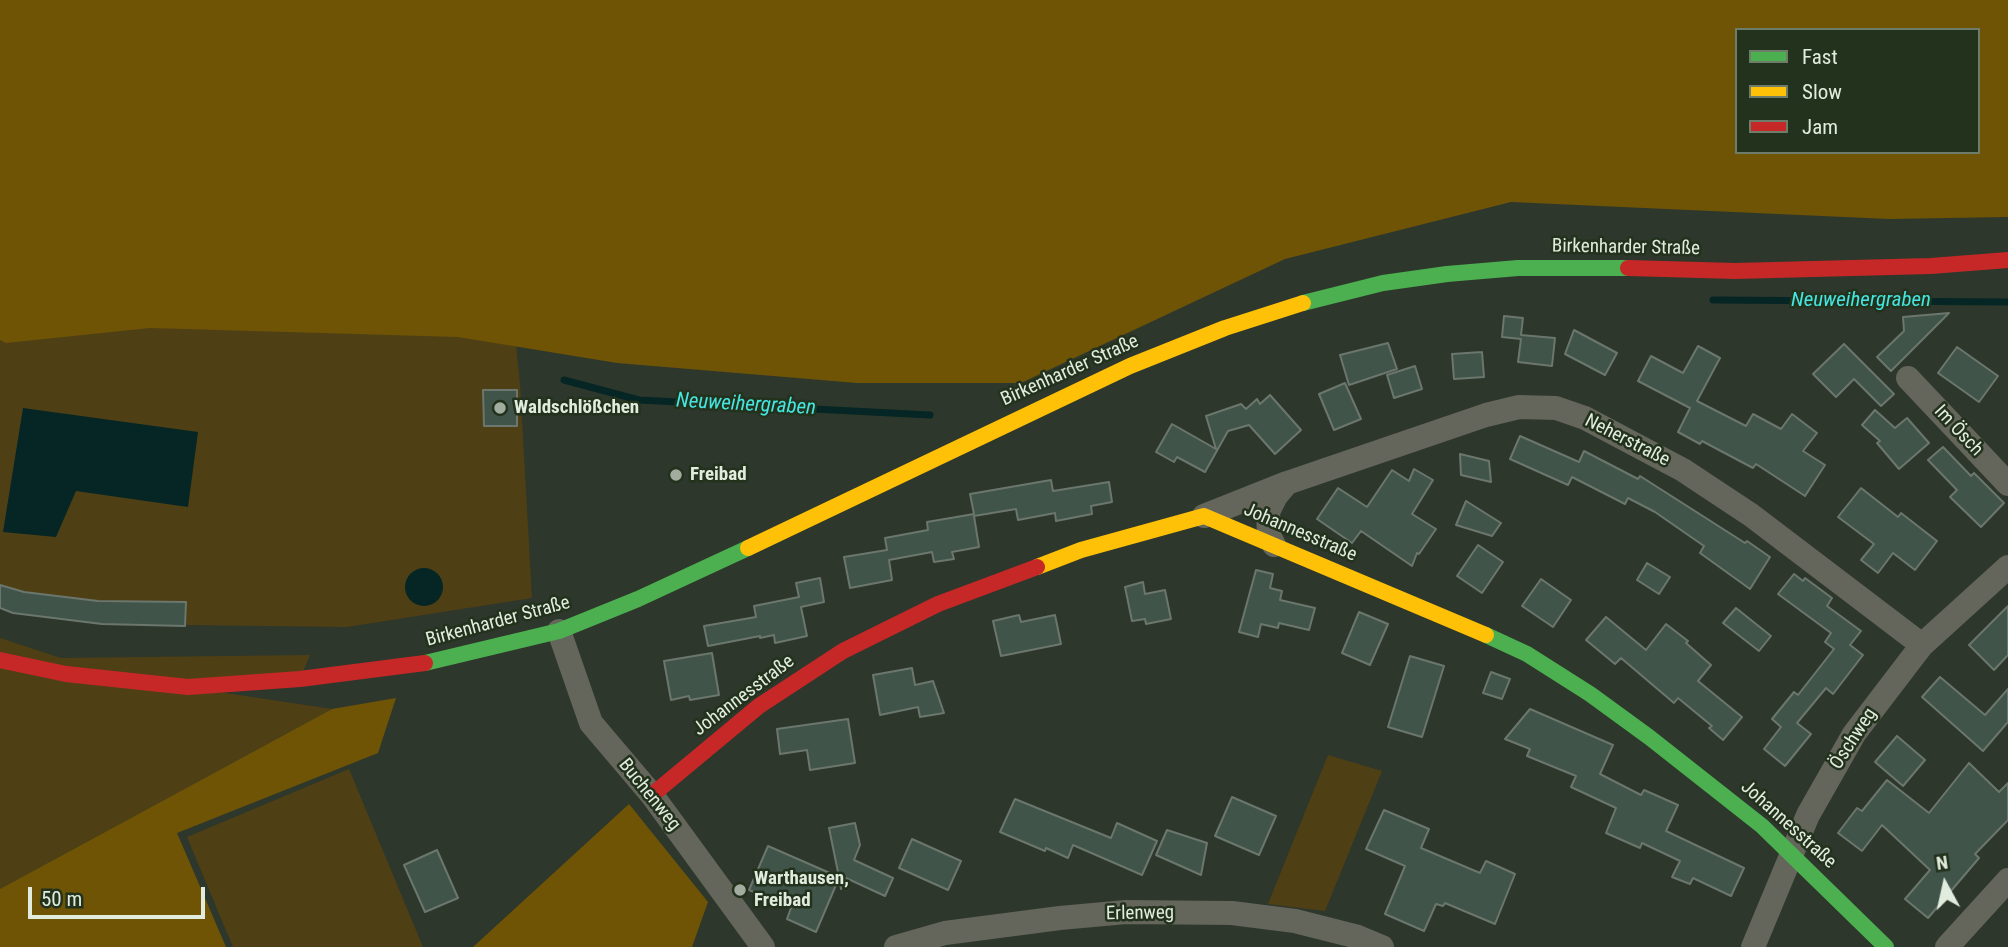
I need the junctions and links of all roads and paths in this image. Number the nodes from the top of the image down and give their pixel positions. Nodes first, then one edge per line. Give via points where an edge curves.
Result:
1 (2008, 260) edge
2 (1908, 378) dead end
3 (1287, 483) junction
4 (2008, 484) edge
5 (1204, 516) junction
6 (1274, 544) junction
7 (2008, 567) edge
8 (559, 631) junction
9 (1922, 645) junction
10 (0, 660) edge
11 (652, 795) junction
12 (1791, 853) junction
13 (2008, 880) edge
14 (763, 947) edge
15 (896, 947) edge
16 (1382, 947) edge
17 (1753, 947) edge
18 (1886, 947) edge
19 (1947, 947) edge

1 - 8 street, Birkenharder Straße via 1735,271 1518,268 1396,282 1319,298 1225,328 1130,366 784,532
2 - 4 street, Im Ösch
3 - 5 street, Neherstraße
3 - 6 street via 1268,512
3 - 9 street, Neherstraße via 1486,415 1519,407 1556,408 1585,418 1683,470 1751,515
5 - 6 street, Johannesstraße
5 - 11 street, Johannesstraße via 1068,555 938,604 843,651 759,706
6 - 12 street, Johannesstraße via 1527,654 1649,737
7 - 9 street, Öschweg
8 - 10 street, Birkenharder Straße via 417,665 188,687 66,674
8 - 11 street, Buchenweg via 591,723
9 - 12 street, Öschweg via 1854,734
11 - 14 street, Buchenweg
12 - 17 street, Öschweg
12 - 18 street, Johannesstraße
13 - 19 street
15 - 16 street, Erlenweg via 945,933 1126,912 1232,913 1282,919

